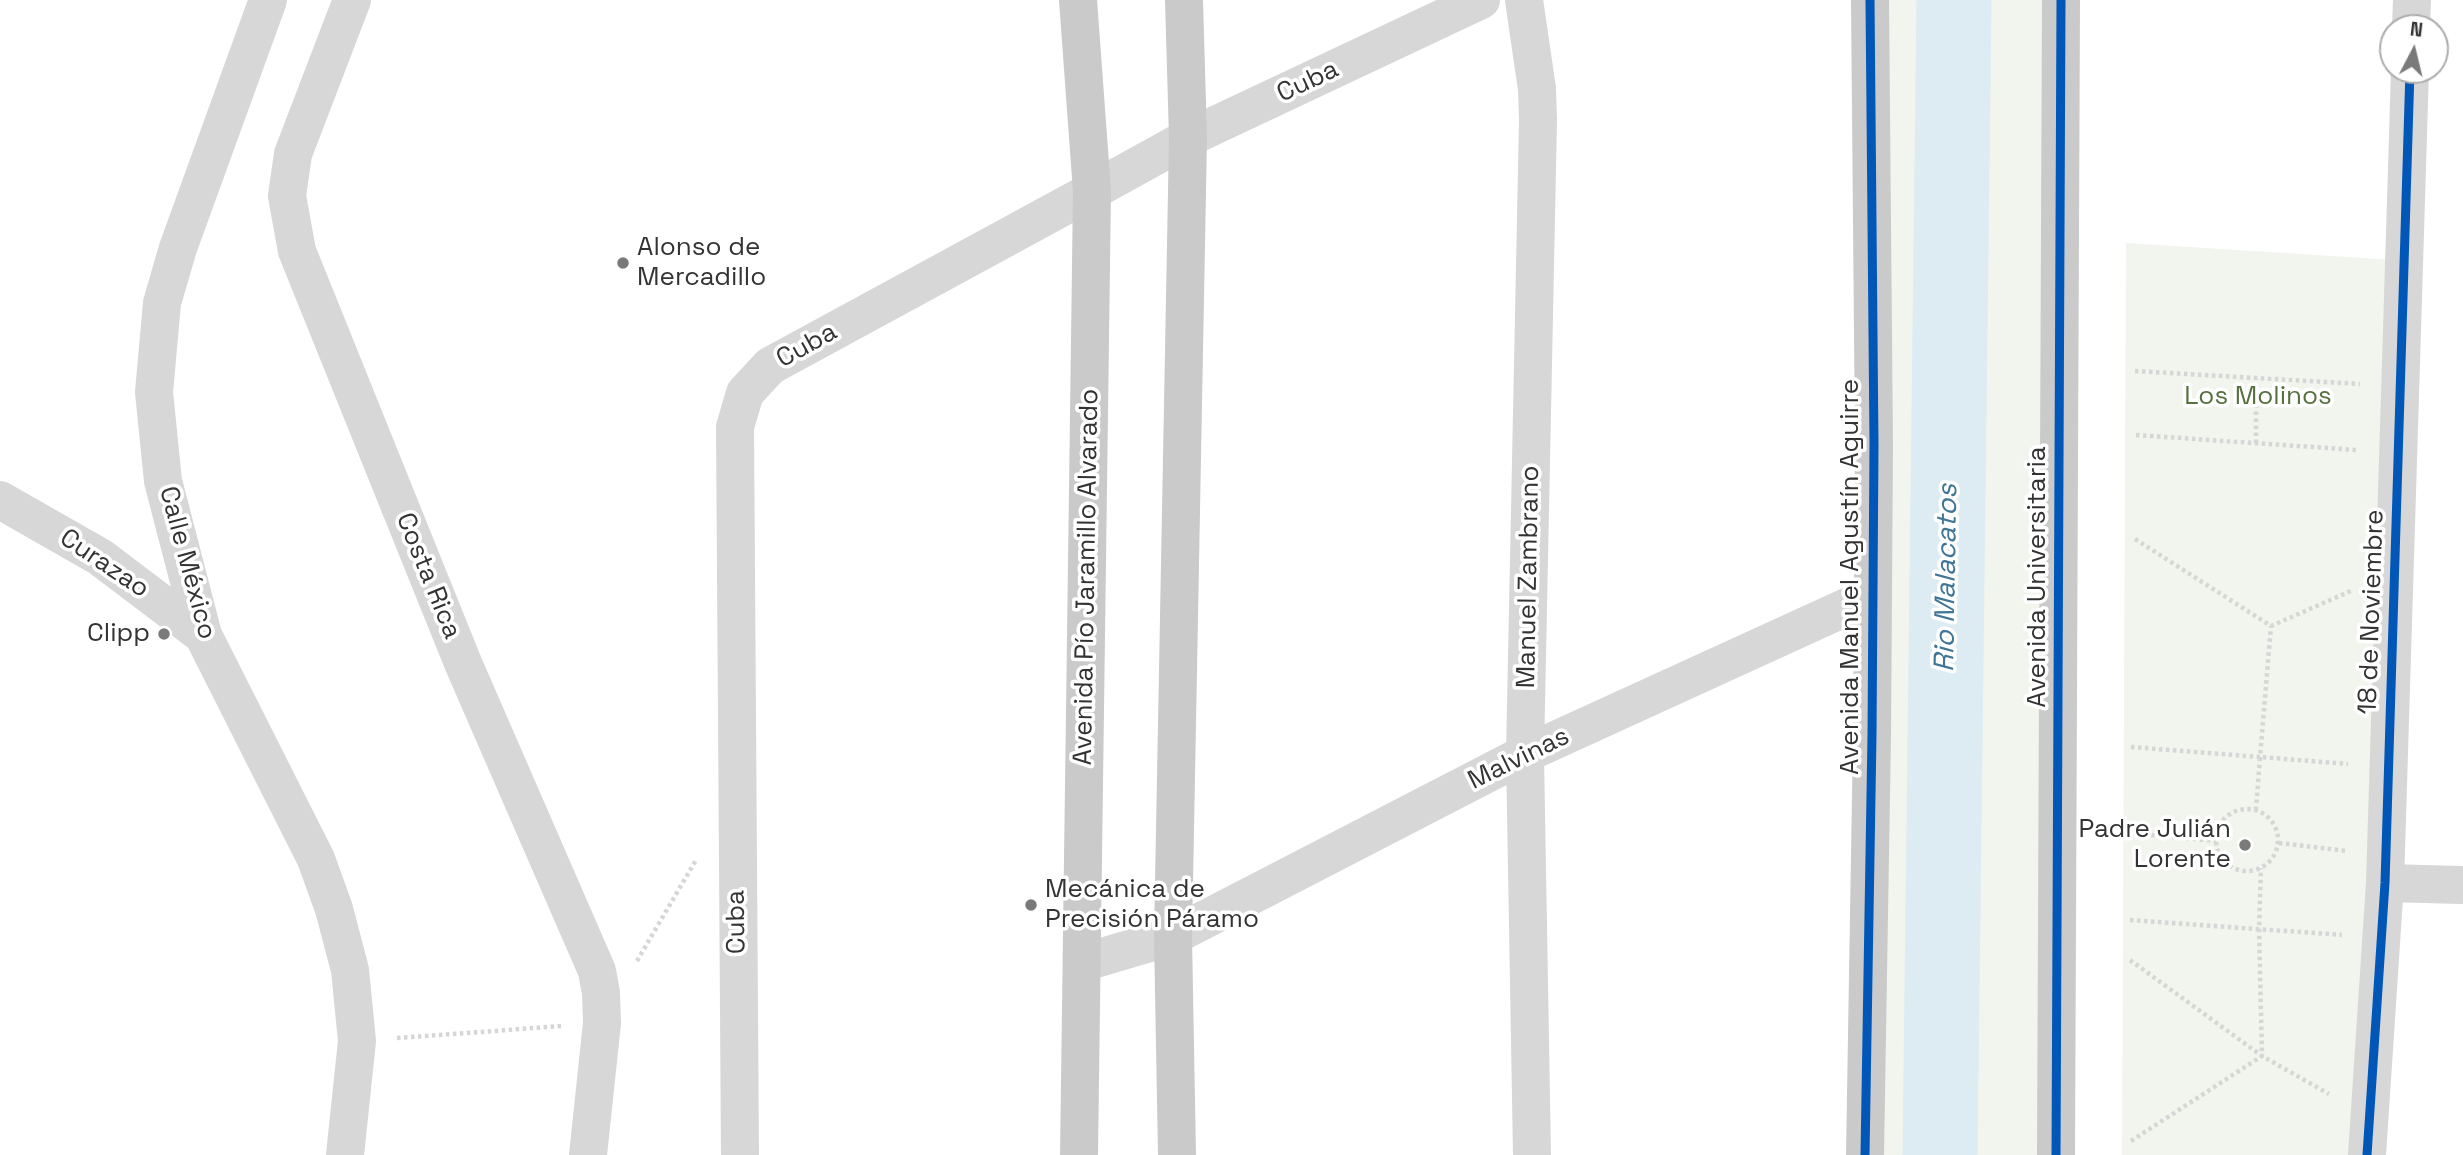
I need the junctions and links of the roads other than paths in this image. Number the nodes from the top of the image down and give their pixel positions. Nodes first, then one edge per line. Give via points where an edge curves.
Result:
1 (268, 0) edge
2 (352, 0) edge
3 (1078, 0) edge
4 (1184, 0) edge
5 (1481, 0) edge
6 (1524, 0) edge
7 (1870, 0) edge
8 (2061, 0) edge
9 (2410, 84) edge
10 (1188, 138) junction
11 (1091, 191) junction
12 (0, 500) edge
13 (1872, 596) junction
14 (203, 635) junction
15 (1525, 754) junction
16 (2385, 883) junction
17 (2463, 885) edge
18 (1173, 936) junction
19 (1082, 963) junction
20 (345, 1155) edge
21 (588, 1155) edge
22 (740, 1155) edge
23 (1079, 1155) edge
24 (1177, 1155) edge
25 (1532, 1155) edge
26 (1865, 1155) edge
27 (2056, 1155) edge
28 (2367, 1155) edge

1 - 14 street, Calle México via 162,303 154,392 163,481
2 - 21 street, Costa Rica via 293,154 287,197 296,251 463,663 597,971 601,1023
3 - 11 main road, Avenida Pío Jaramillo Alvarado
4 - 10 main road
5 - 10 street, Cuba
6 - 15 street, Manuel Zambrano via 1538,120
7 - 13 main road, Avenida Manuel Agustín Aguirre
8 - 27 main road, Avenida Universitaria
9 - 16 street, 18 de Noviembre
10 - 11 street, Cuba
10 - 18 main road
11 - 19 main road, Avenida Pío Jaramillo Alvarado
11 - 22 street, Cuba via 770,366 745,393 735,427
12 - 14 street, Curazao via 100,557
13 - 15 street, Malvinas
13 - 26 main road, Avenida Manuel Agustín Aguirre
14 - 20 street, Calle México via 316,859 334,909 350,970 357,1041
15 - 18 street, Malvinas
15 - 25 street, Manuel Zambrano
16 - 17 street
16 - 28 street, 18 de Noviembre
18 - 19 street, Malvinas
18 - 24 main road
19 - 23 main road, Avenida Pío Jaramillo Alvarado

